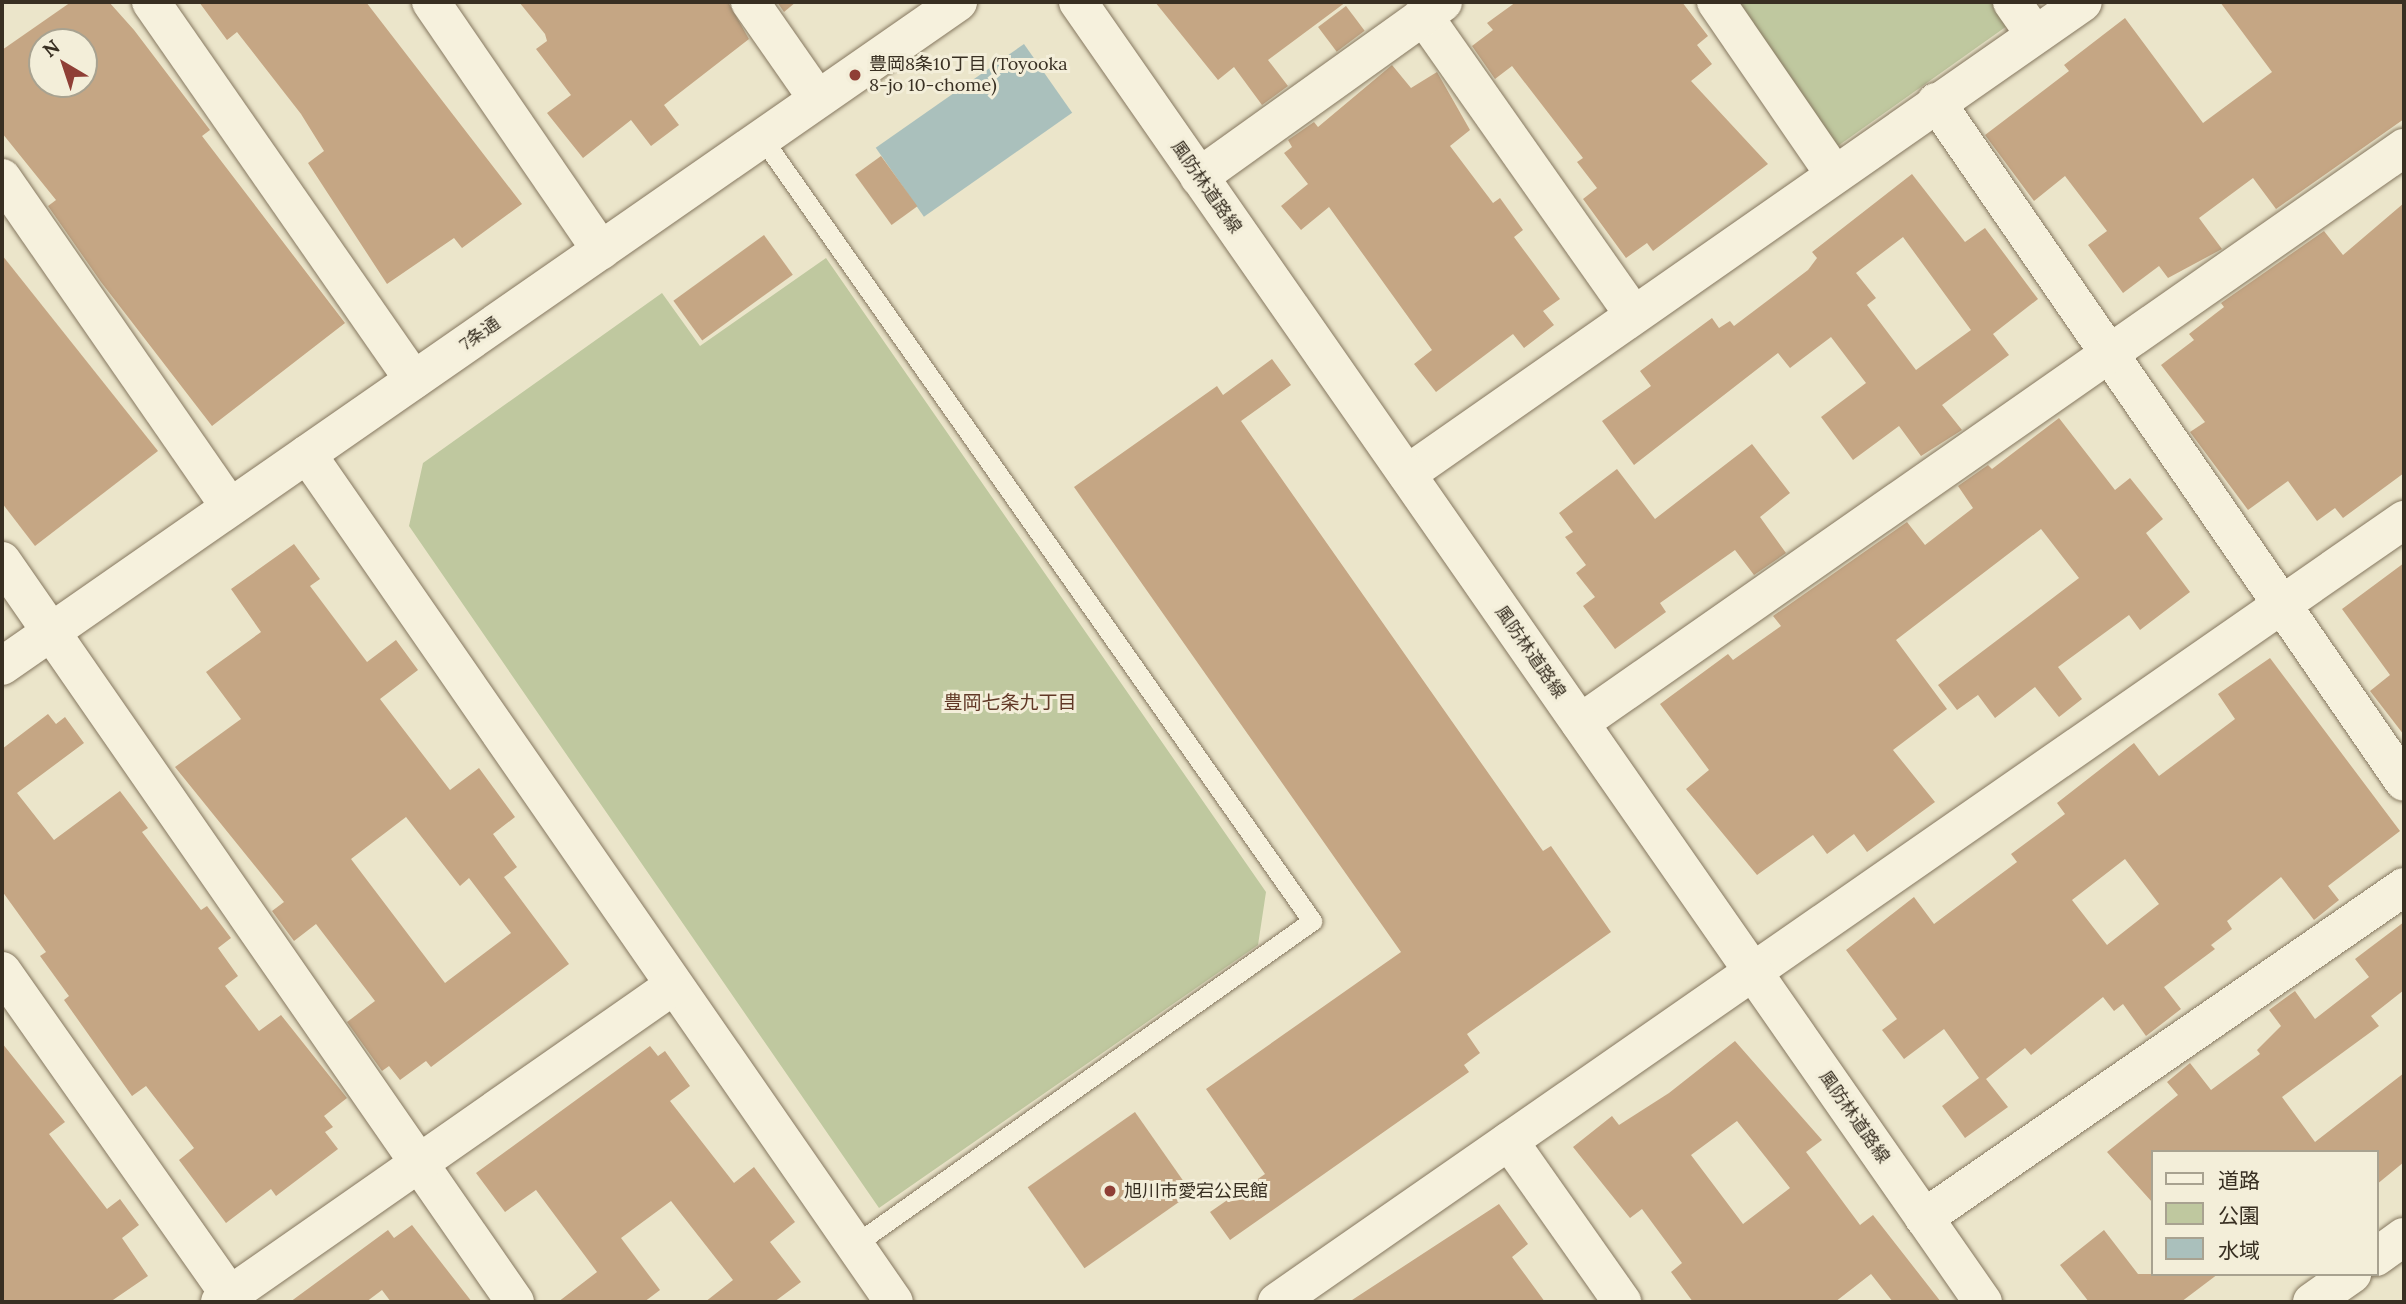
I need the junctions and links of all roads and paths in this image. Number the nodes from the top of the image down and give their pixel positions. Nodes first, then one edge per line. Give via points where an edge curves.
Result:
1 (151, 2) edge
2 (431, 2) edge
3 (750, 2) edge
4 (958, 2) edge
5 (1078, 2) edge
6 (1716, 2) edge
7 (2012, 2) edge
8 (2083, 2) edge
9 (1433, 9) edge
10 (2035, 35) junction
11 (817, 98) junction
12 (1936, 102) junction
13 (762, 138) junction
14 (2404, 148) edge
15 (1835, 174) junction
16 (2, 177) edge
17 (1199, 177) junction
18 (601, 250) junction
19 (1633, 314) junction
20 (2107, 354) junction
21 (414, 380) junction
22 (307, 454) junction
23 (1407, 474) junction
24 (230, 507) junction
25 (2404, 520) edge
26 (2, 561) edge
27 (2282, 606) junction
28 (51, 632) junction
29 (2, 666) edge
30 (1580, 723) junction
31 (2404, 782) edge
32 (2404, 887) edge
33 (2, 971) edge
34 (1753, 971) junction
35 (673, 986) junction
36 (1509, 1141) junction
37 (420, 1163) junction
38 (1924, 1217) junction
39 (2404, 1237) edge
40 (854, 1245) junction
41 (2378, 1256) edge
42 (228, 1300) edge
43 (515, 1302) edge
44 (894, 1302) edge
45 (1277, 1302) edge
46 (1622, 1302) edge
47 (1983, 1302) edge

1 - 21 street
2 - 18 street
3 - 11 street
4 - 11 street, 7条通
5 - 17 street, 風防林道路線
6 - 15 street
7 - 10 street
8 - 10 street
9 - 17 street
9 - 19 street
10 - 12 street
11 - 13 street, 7条通
12 - 15 street
12 - 20 street
13 - 18 street, 7条通
13 - 40 lane via 1312,921
14 - 20 street
15 - 19 street
16 - 24 street
17 - 23 street, 風防林道路線
18 - 21 street, 7条通
19 - 23 street
20 - 27 street
20 - 30 street
21 - 22 street, 7条通
22 - 24 street, 7条通
22 - 35 street
23 - 30 street, 風防林道路線
24 - 28 street, 7条通
25 - 27 street
26 - 28 street
27 - 31 street
27 - 34 street
28 - 29 street, 7条通
28 - 37 street
30 - 34 street, 風防林道路線
32 - 38 street
33 - 42 street
34 - 36 street
34 - 38 street, 風防林道路線
35 - 37 street
35 - 40 street
36 - 45 street
36 - 46 street
37 - 42 street
37 - 43 street
38 - 47 street, 風防林道路線
39 - 41 street
40 - 44 street

